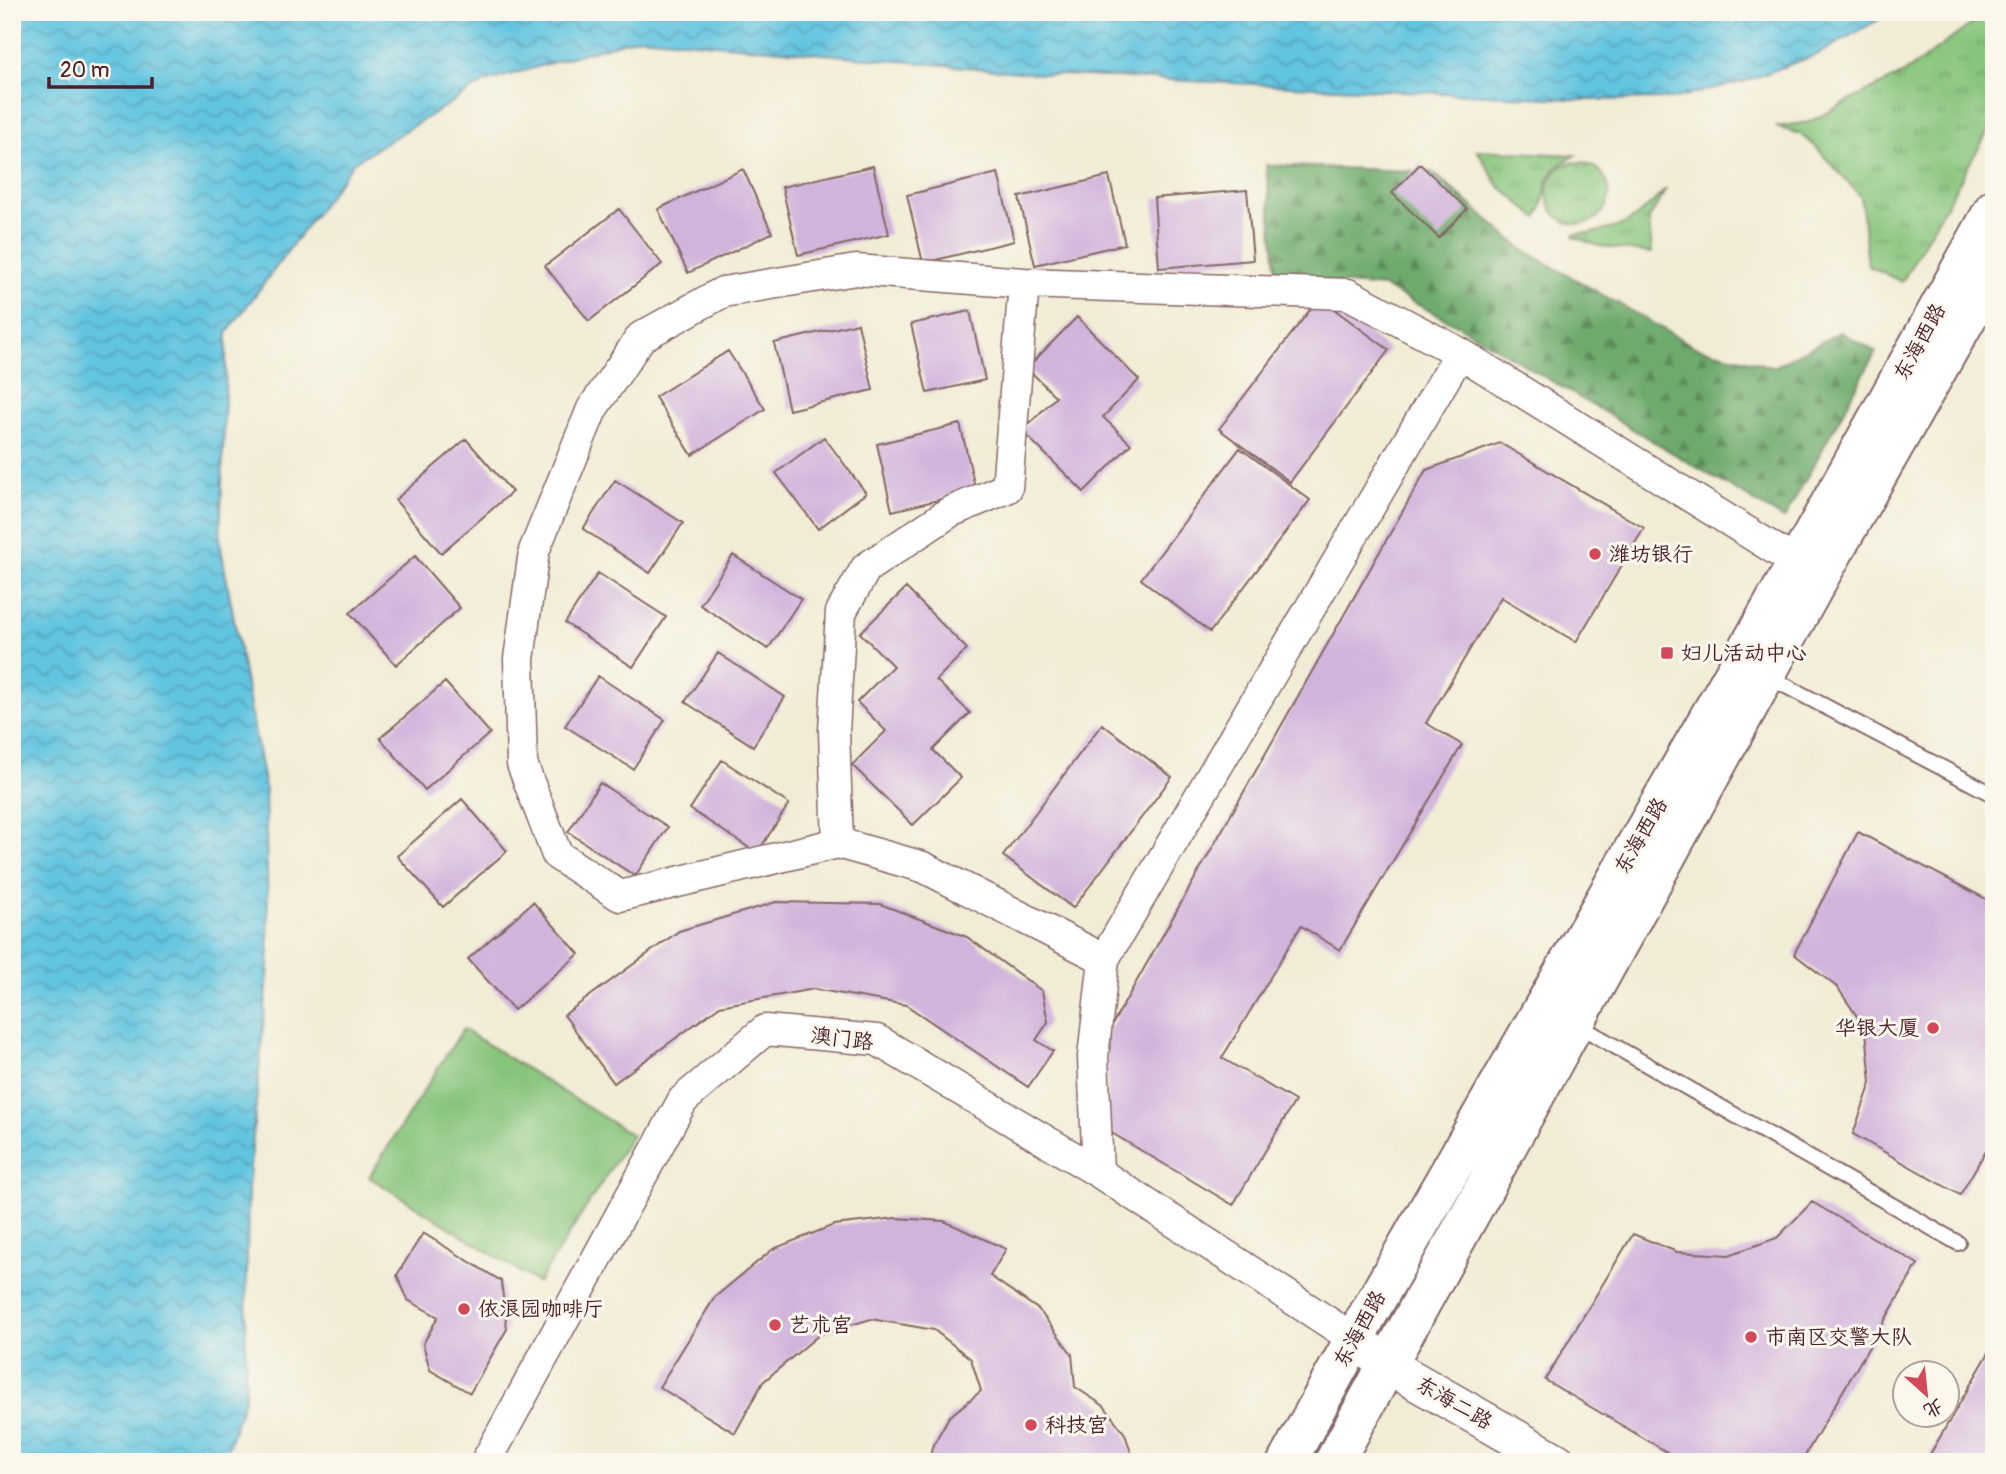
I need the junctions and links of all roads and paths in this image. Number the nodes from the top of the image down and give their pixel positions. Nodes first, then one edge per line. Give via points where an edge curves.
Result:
1 (1994, 209) edge
2 (1994, 270) edge
3 (1024, 284) junction
4 (1461, 353) junction
5 (1797, 564) junction
6 (1766, 675) junction
7 (1994, 795) edge
8 (838, 843) junction
9 (1104, 959) junction
10 (1575, 1024) junction
11 (1098, 1172) junction
12 (1958, 1243) dead end
13 (1354, 1339) junction
14 (1387, 1365) junction
15 (486, 1462) edge
16 (1287, 1462) edge
17 (1334, 1462) edge
18 (1557, 1462) edge

1 - 5 main road, 东海西路
2 - 6 main road, 东海西路
3 - 4 street via 1348,294
3 - 8 street via 1007,488 950,512 866,568 841,612 834,731
3 - 8 street via 856,270 723,292 642,337 592,409 534,551 519,659 522,764 557,855 620,895
4 - 5 street
4 - 9 street
5 - 13 main road, 东海西路
6 - 7 lane
6 - 10 main road, 东海西路
8 - 9 street via 923,867
9 - 11 street via 1093,1057
10 - 12 lane
10 - 14 main road, 东海西路
11 - 13 street, 澳门路
11 - 15 street, 澳门路 via 877,1040 765,1030 683,1100
13 - 14 street, 东海二路
13 - 16 main road, 东海西路
14 - 17 main road, 东海西路
14 - 18 street, 东海二路

